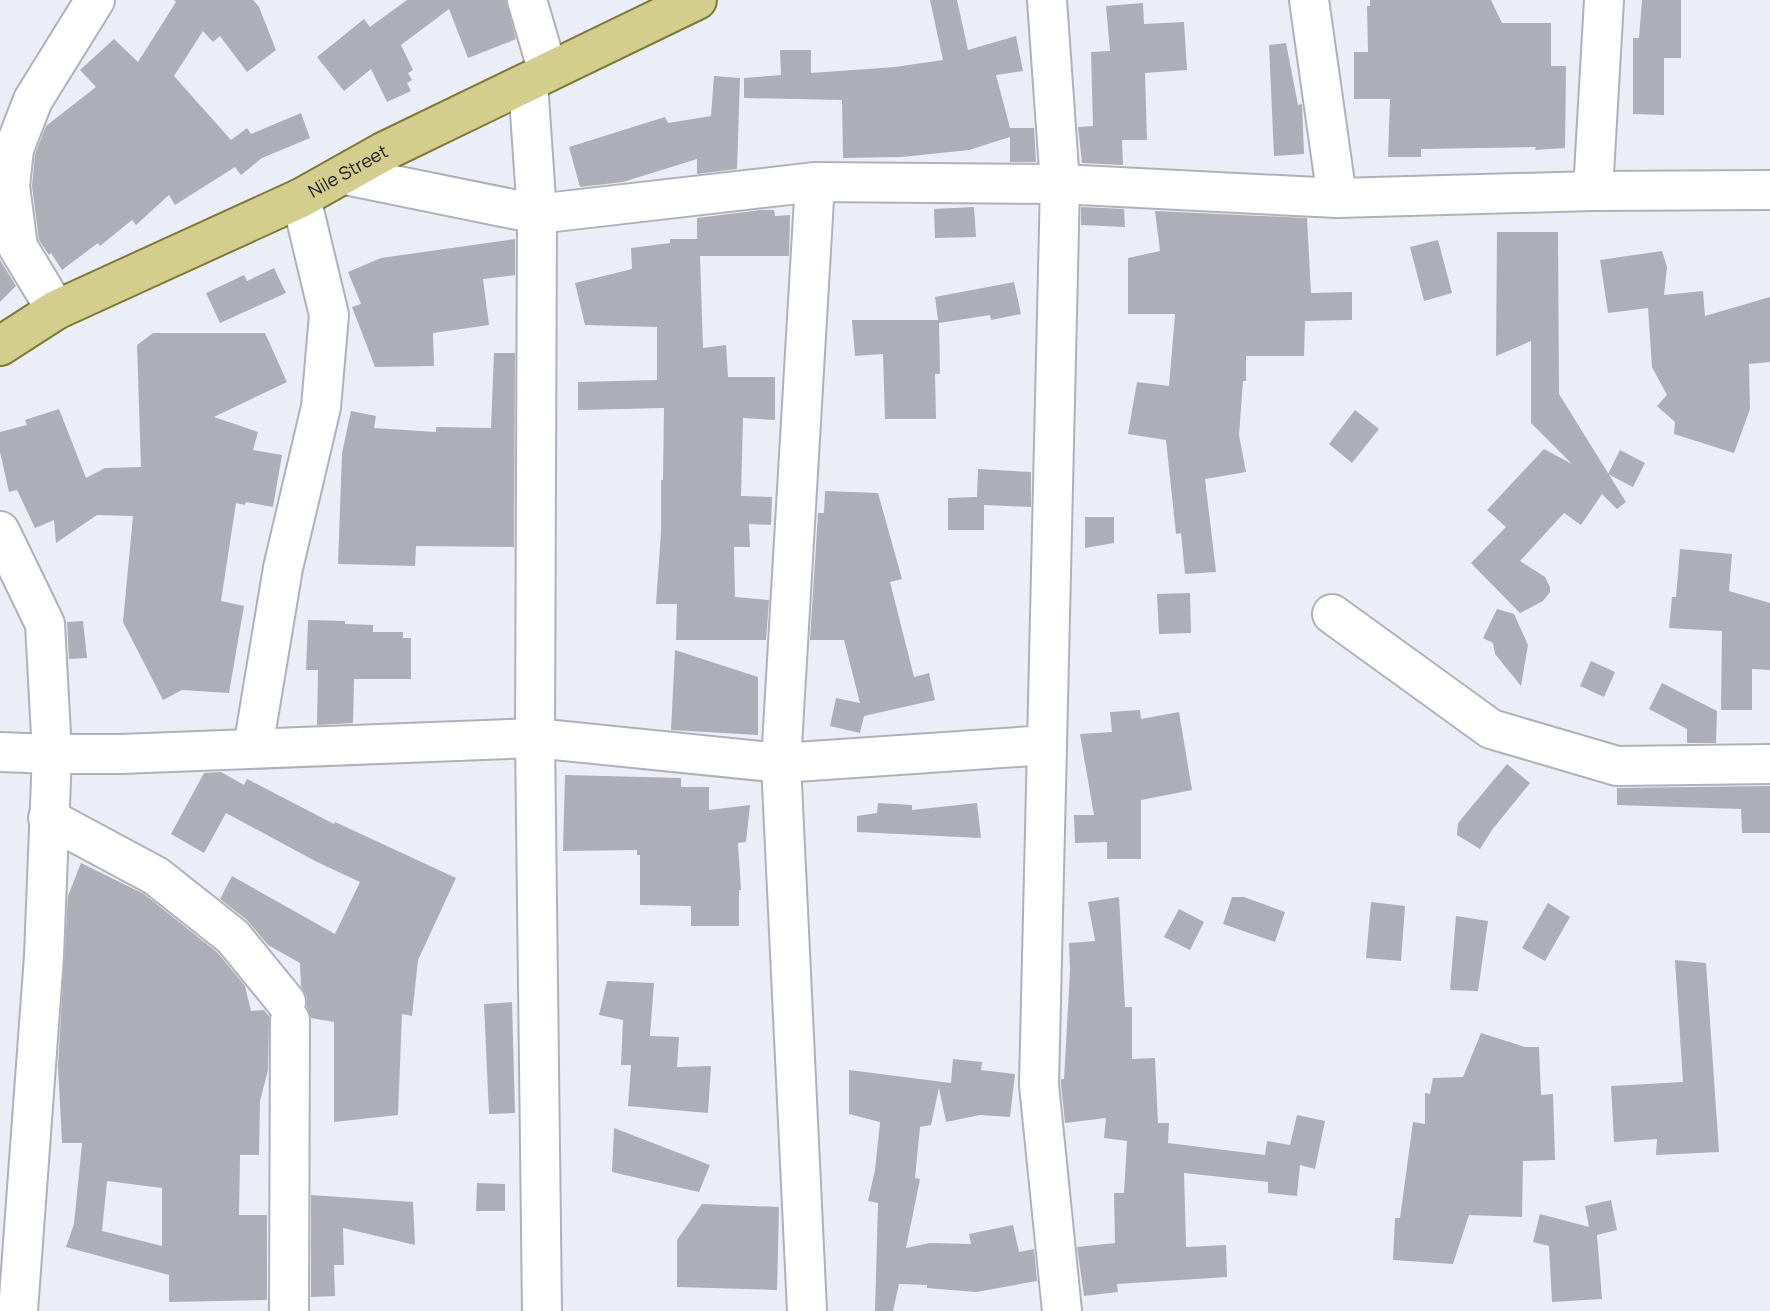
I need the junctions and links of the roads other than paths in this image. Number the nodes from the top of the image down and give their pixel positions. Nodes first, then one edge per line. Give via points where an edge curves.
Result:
1 (95, 0) edge
2 (527, 0) edge
3 (697, 0) edge
4 (1047, 0) edge
5 (1309, 0) edge
6 (1604, 0) edge
7 (538, 77) junction
8 (345, 175) junction
9 (815, 182) junction
10 (1060, 184) junction
11 (1770, 190) edge
12 (1593, 191) junction
13 (301, 198) junction
14 (1338, 198) junction
15 (537, 214) junction
16 (56, 310) junction
17 (0, 346) edge
18 (0, 531) edge
19 (1332, 614) dead end
20 (535, 738) junction
21 (1047, 745) junction
22 (253, 748) junction
23 (0, 752) edge
24 (52, 754) junction
25 (781, 762) junction
26 (1770, 764) edge
27 (48, 818) junction
28 (18, 1311) edge
29 (289, 1311) edge
30 (542, 1311) edge
31 (807, 1311) edge
32 (1062, 1311) edge

1 - 16 street via 33,100 15,149 10,186 19,247
2 - 7 street
3 - 7 main road, Nile Street
4 - 10 street
5 - 14 street
6 - 12 street
7 - 8 main road, Nile Street
7 - 15 street
8 - 13 main road, Nile Street
8 - 15 street
9 - 10 street
9 - 15 street
9 - 25 street
10 - 14 street
10 - 21 street
11 - 12 street
12 - 14 street
13 - 16 main road, Nile Street
13 - 22 street via 329,315 327,341 321,407 283,568
15 - 20 street
16 - 17 main road, Nile Street
18 - 24 street via 45,624
19 - 26 street via 1491,729 1617,766
20 - 22 street
20 - 25 street
20 - 30 street
21 - 25 street
21 - 32 street via 1039,1085
22 - 24 street
23 - 24 street
24 - 27 street
25 - 31 street
27 - 28 street via 44,956
27 - 29 street via 156,876 233,937 288,1011

